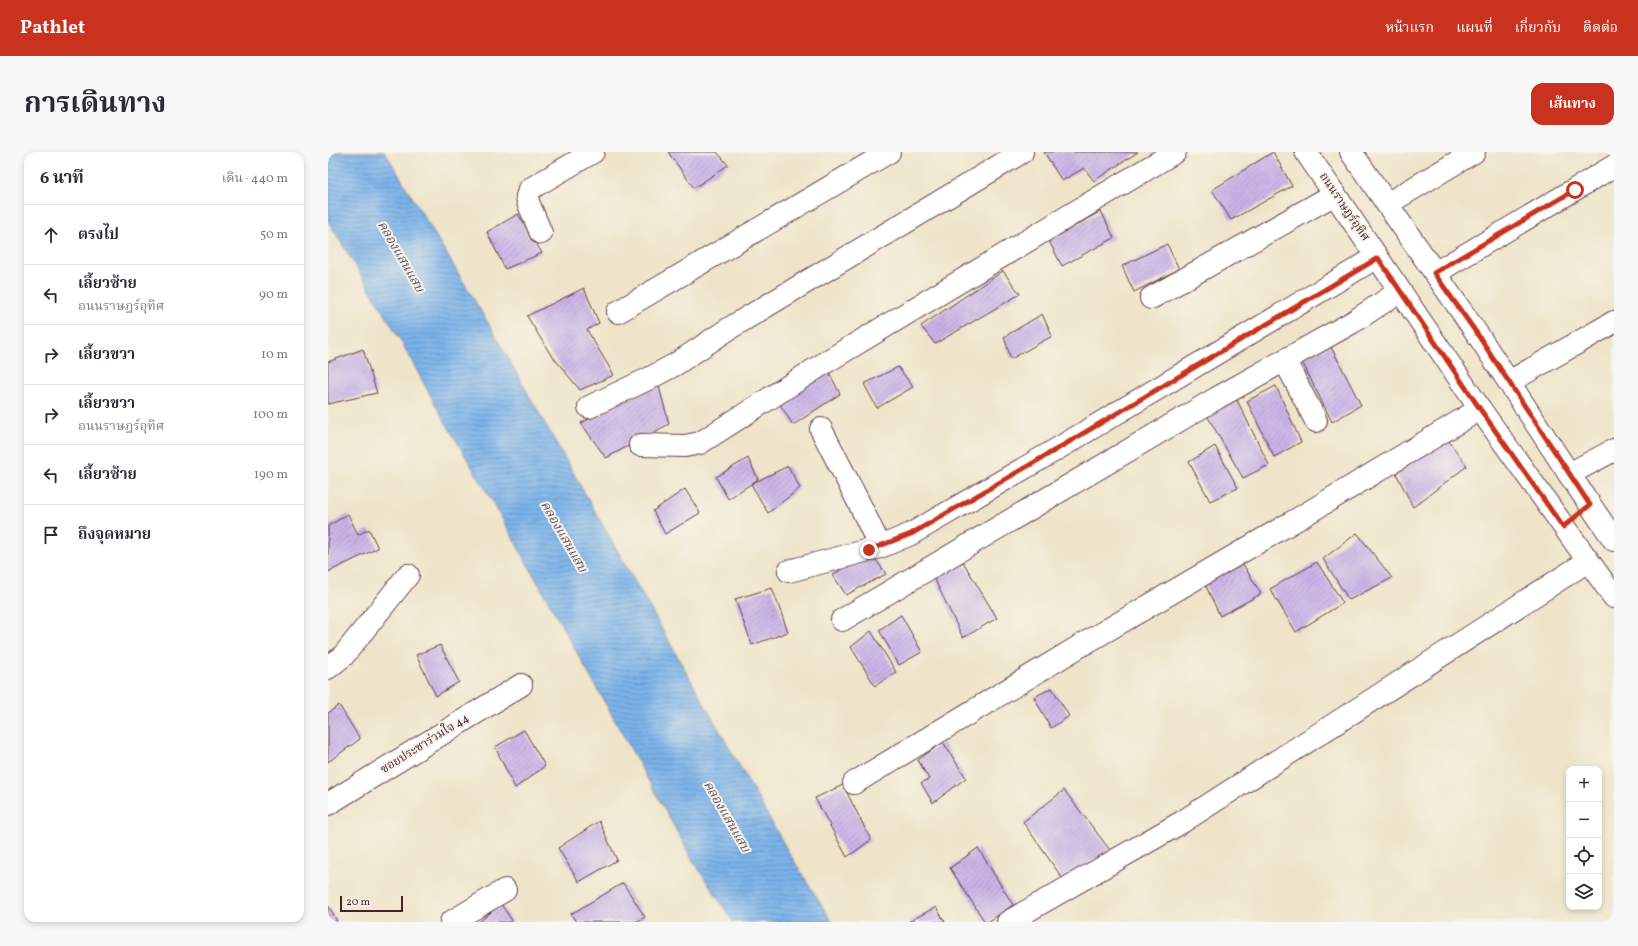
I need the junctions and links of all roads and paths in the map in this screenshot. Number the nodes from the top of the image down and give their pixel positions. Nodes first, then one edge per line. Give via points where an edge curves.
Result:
1 (592, 152) edge
2 (889, 152) edge
3 (1022, 152) edge
4 (1175, 152) edge
5 (1306, 152) edge
6 (1351, 152) edge
7 (1474, 152) edge
8 (1614, 166) edge
9 (1335, 194) junction
10 (1387, 204) junction
11 (541, 233) dead end
12 (1378, 258) junction
13 (1434, 273) junction
14 (1400, 291) junction
15 (1151, 298) dead end
16 (618, 312) dead end
17 (1614, 322) edge
18 (1285, 361) junction
19 (1509, 382) junction
20 (589, 407) dead end
21 (1480, 409) junction
22 (1316, 421) dead end
23 (821, 429) dead end
24 (640, 445) dead end
25 (1614, 450) edge
26 (1568, 474) junction
27 (1590, 505) junction
28 (1563, 527) junction
29 (1614, 540) edge
30 (880, 547) junction
31 (1588, 561) junction
32 (789, 571) dead end
33 (408, 575) dead end
34 (1614, 597) edge
35 (842, 620) dead end
36 (328, 668) edge
37 (521, 685) dead end
38 (854, 783) dead end
39 (328, 804) edge
40 (505, 890) dead end
41 (451, 922) edge
42 (1008, 922) edge

1 - 11 street via 530,189 528,202
2 - 16 street
3 - 20 street via 730,328 676,364
4 - 24 street via 826,362 700,443 685,446
5 - 9 street, ถนนราษฎร์อุทิศ
6 - 10 street
7 - 10 street
8 - 13 street
9 - 12 street, ถนนราษฎร์อุทิศ
9 - 15 street
10 - 13 street
12 - 14 street, ถนนราษฎร์อุทิศ
12 - 30 street via 1039,460 911,534
13 - 19 street
14 - 18 street via 1353,322
14 - 21 street, ถนนราษฎร์อุทิศ
17 - 19 street
18 - 22 street
18 - 35 street via 1217,398
19 - 26 street
21 - 28 street, ถนนราษฎร์อุทิศ
21 - 38 street
23 - 30 street
25 - 26 street
26 - 27 street
27 - 28 street
27 - 29 street
28 - 31 street, ถนนราษฎร์อุทิศ
30 - 32 street
31 - 34 street, ถนนราษฎร์อุทิศ
31 - 42 street via 1182,822
33 - 36 street via 343,656
37 - 39 street, ซอยประชาร่วมใจ 44
40 - 41 street

